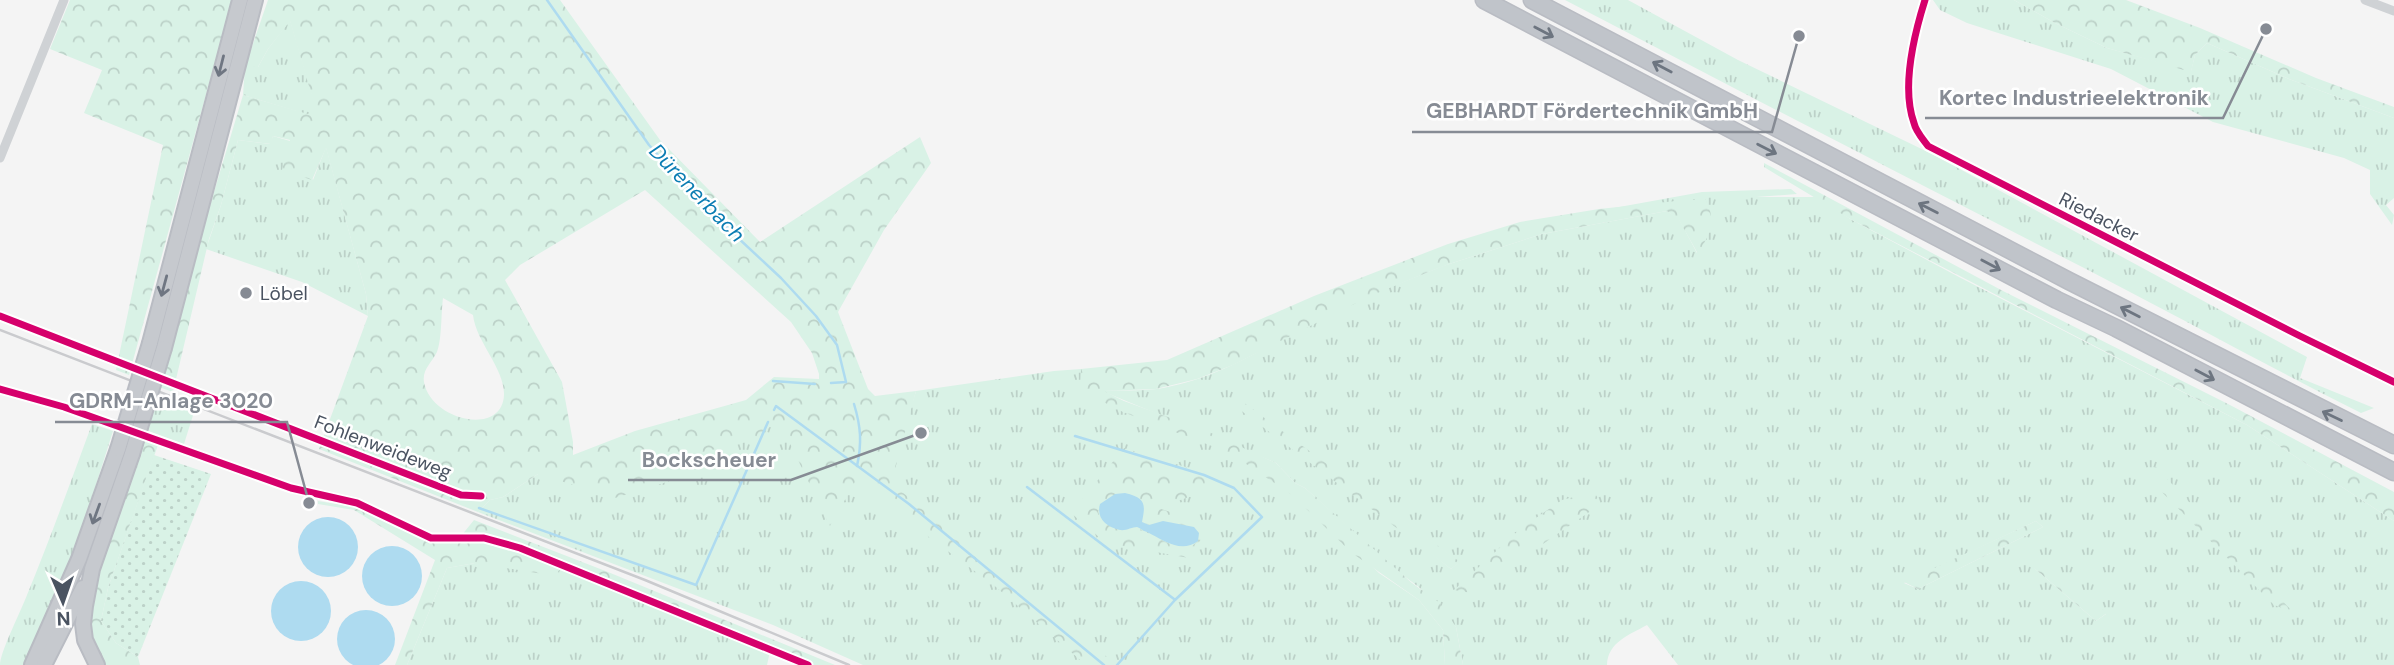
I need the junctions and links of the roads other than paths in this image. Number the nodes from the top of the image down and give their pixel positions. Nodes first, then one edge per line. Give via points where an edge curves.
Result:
1 (64, 0) edge
2 (240, 0) edge
3 (255, 0) edge
4 (1483, 0) edge
5 (1532, 0) edge
6 (1925, 0) edge
7 (2365, 0) edge
8 (2394, 11) edge
9 (0, 158) edge
10 (0, 316) edge
11 (157, 345) junction
12 (2394, 382) edge
13 (0, 389) edge
14 (2394, 446) edge
15 (2394, 472) edge
16 (481, 496) dead end
17 (484, 538) dead end
18 (92, 569) junction
19 (32, 665) edge
20 (44, 665) edge
21 (97, 665) edge

1 - 9 street
2 -> 11 highway
3 - 11 highway
4 -> 15 highway
14 -> 5 highway
6 - 12 street, Riedacker via 1913,46 1909,98 1914,126 1928,146
7 - 8 street
10 - 16 street, Fohlenweideweg via 461,495
11 - 18 highway, bridge via 132,454
11 -> 19 highway, bridge via 79,559
13 - 17 street via 64,407 291,488 356,503 431,538
18 - 20 highway
18 - 21 highway via 83,624

